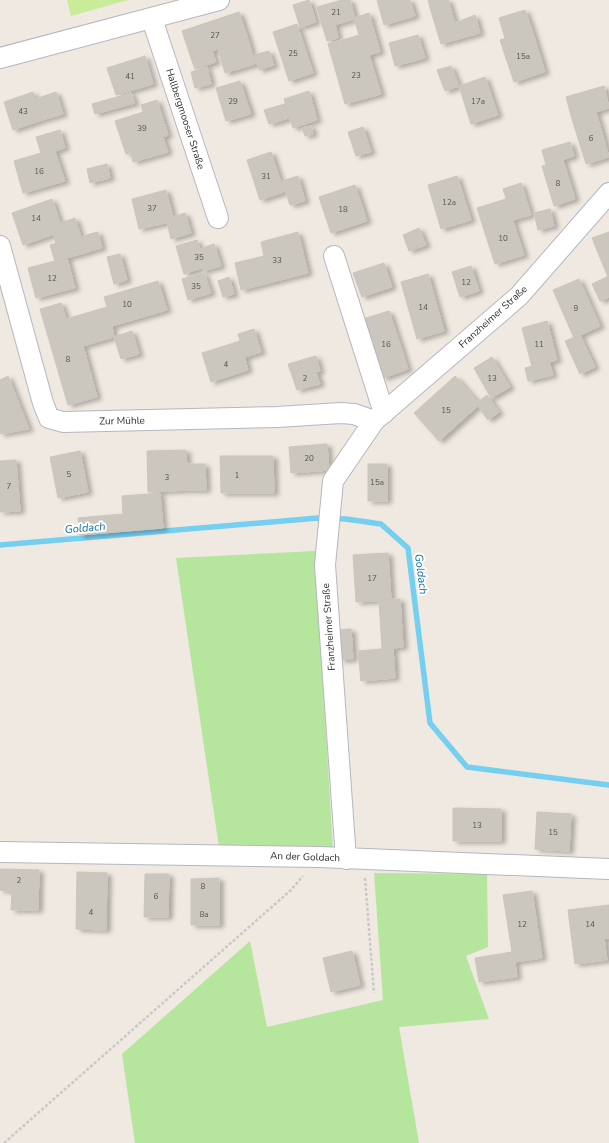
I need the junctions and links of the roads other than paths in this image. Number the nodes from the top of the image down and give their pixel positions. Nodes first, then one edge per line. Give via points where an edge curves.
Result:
1 (219, 0) edge
2 (152, 19) junction
3 (0, 58) edge
4 (609, 193) edge
5 (218, 218) dead end
6 (0, 246) edge
7 (334, 256) dead end
8 (379, 417) junction
9 (0, 852) edge
10 (354, 859) junction
11 (609, 869) edge

1 - 2 street
2 - 3 street
2 - 5 street, Hallbergmooser Straße
4 - 8 street, Franzheimer Straße via 519,296
6 - 8 street, Zur Mühle via 42,403 49,418 63,422 340,413
7 - 8 street
8 - 10 street, Franzheimer Straße via 333,481 325,565
9 - 10 street, An der Goldach
10 - 11 street, An der Goldach

